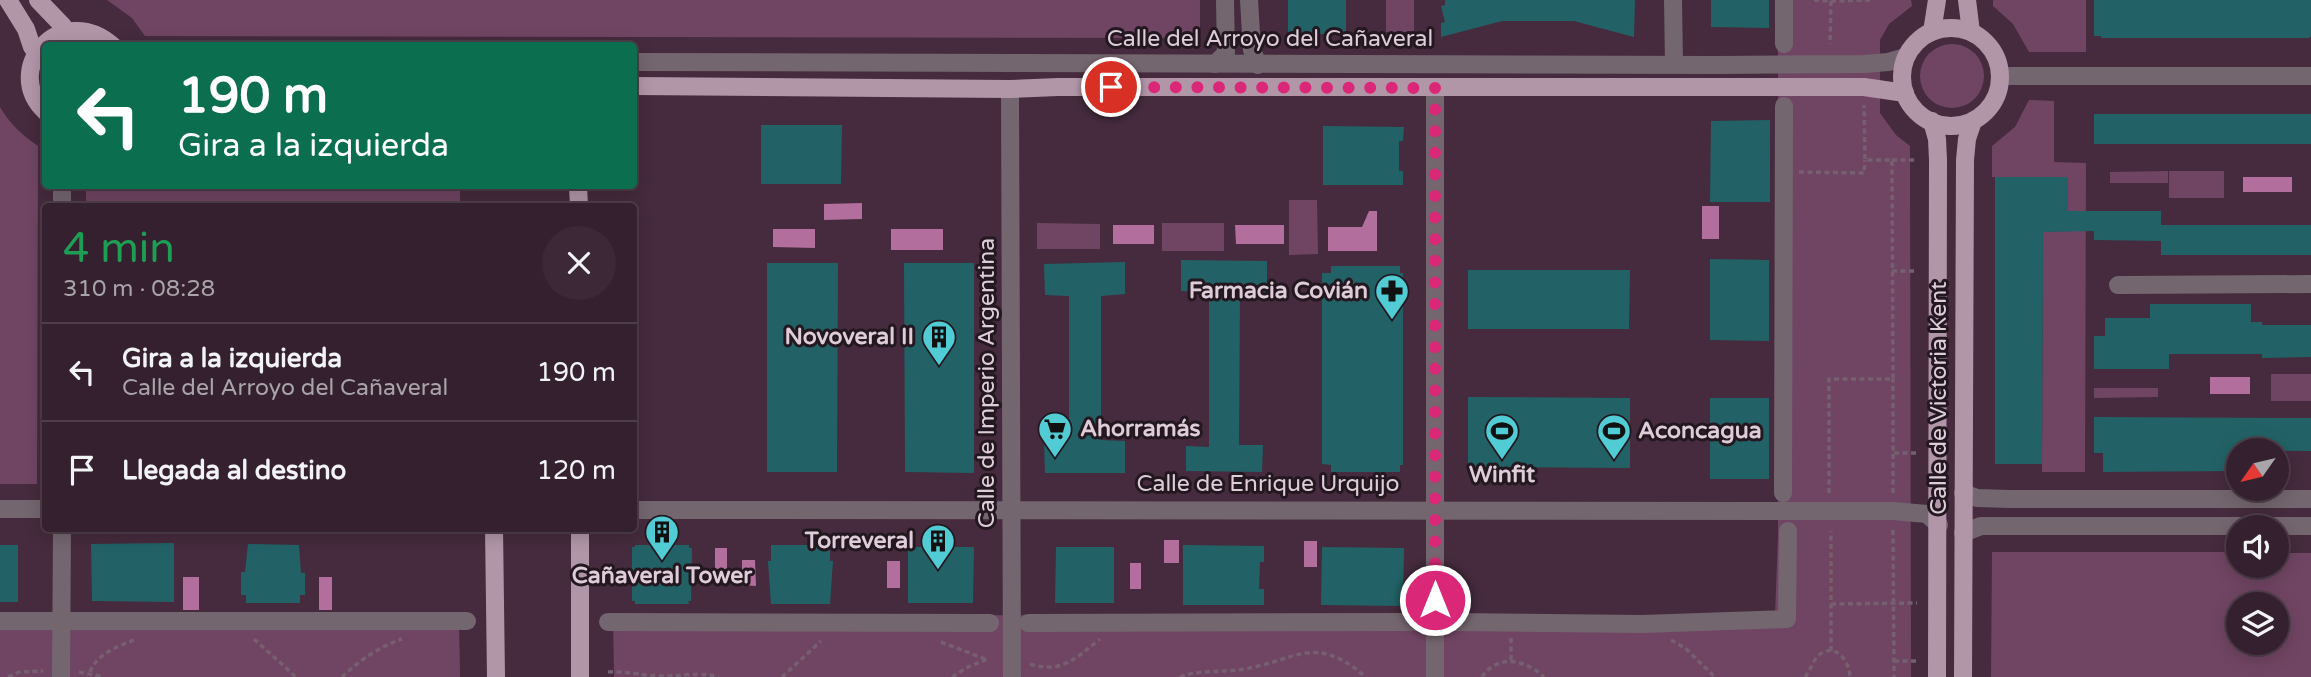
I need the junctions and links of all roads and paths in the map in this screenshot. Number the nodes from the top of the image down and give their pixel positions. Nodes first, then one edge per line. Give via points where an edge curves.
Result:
1 (8, 0) edge
2 (38, 0) edge
3 (1225, 0) edge
4 (1249, 0) edge
5 (1674, 0) edge
6 (1784, 0) edge
7 (1814, 0) edge
8 (1872, 0) edge
9 (1937, 0) edge
10 (1966, 0) edge
11 (1831, 1) edge
12 (63, 26) junction
13 (1931, 32) junction
14 (1971, 32) junction
15 (109, 42) edge
16 (1784, 44) dead end
17 (1830, 44) dead end
18 (32, 47) junction
19 (1906, 57) junction
20 (637, 62) edge
21 (1215, 64) junction
22 (1674, 64) junction
23 (1258, 65) junction
24 (2000, 76) junction
25 (2311, 76) edge
26 (637, 86) edge
27 (1435, 88) junction
28 (1010, 89) junction
29 (1905, 93) junction
30 (1864, 104) dead end
31 (1784, 106) dead end
32 (42, 109) edge
33 (1932, 121) junction
34 (1973, 121) junction
35 (1864, 160) junction
36 (1892, 160) junction
37 (1915, 160) dead end
38 (1784, 172) junction
39 (1892, 271) junction
40 (1916, 271) dead end
41 (2311, 284) edge
42 (2118, 285) dead end
43 (1893, 379) junction
44 (1893, 453) junction
45 (1916, 453) dead end
46 (1783, 493) dead end
47 (1829, 493) dead end
48 (1892, 493) dead end
49 (1963, 493) junction
50 (2311, 499) edge
51 (0, 509) edge
52 (42, 509) edge
53 (1436, 509) junction
54 (637, 510) edge
55 (1012, 510) junction
56 (1939, 525) junction
57 (2311, 526) edge
58 (1893, 530) dead end
59 (1788, 531) dead end
60 (1831, 531) dead end
61 (62, 532) edge
62 (494, 532) edge
63 (580, 532) edge
64 (1963, 533) junction
65 (1917, 603) dead end
66 (1831, 604) junction
67 (1894, 604) junction
68 (0, 621) edge
69 (467, 621) dead end
70 (62, 622) junction
71 (608, 622) dead end
72 (1414, 622) dead end
73 (1451, 622) dead end
74 (990, 623) dead end
75 (1028, 623) dead end
76 (1121, 623) junction
77 (1642, 624) junction
78 (141, 637) dead end
79 (252, 637) dead end
80 (408, 638) dead end
81 (823, 639) dead end
82 (932, 639) dead end
83 (1831, 651) junction
84 (1894, 662) junction
85 (1916, 662) dead end
86 (1028, 664) dead end
87 (90, 672) dead end
88 (608, 672) dead end
89 (61, 677) edge
90 (296, 677) edge
91 (342, 677) edge
92 (496, 677) edge
93 (580, 677) edge
94 (719, 677) edge
95 (782, 677) edge
96 (952, 677) edge
97 (1012, 677) edge
98 (1180, 677) edge
99 (1366, 677) edge
100 (1435, 677) edge
101 (1482, 677) edge
102 (1544, 677) edge
103 (1715, 677) edge
104 (1805, 677) edge
105 (1850, 677) edge
106 (1894, 677) edge
107 (1937, 677) edge
108 (1964, 677) edge

1 - 18 main road
2 - 12 main road
3 - 21 street via 1226,53
4 - 23 street via 1252,50
5 - 22 street
6 - 16 street
7 - 11 path
8 - 11 path
9 - 13 main road
10 - 14 main road
11 - 17 path
12 - 15 main road via 86,26
12 - 18 main road via 40,37
13 - 14 main road via 1951,28
13 - 19 main road
14 - 24 main road via 1995,55
18 - 32 main road via 26,81 34,102
19 - 22 street, Calle del Arroyo del Cañaveral via 1864,64
19 - 29 main road
20 - 21 street, Calle del Arroyo del Cañaveral
21 - 23 street, Calle del Arroyo del Cañaveral
22 - 23 street, Calle del Arroyo del Cañaveral
24 - 25 street
24 - 34 main road via 1995,98
26 - 28 main road, Calle del Arroyo del Cañaveral
27 - 28 main road, Calle del Arroyo del Cañaveral
27 - 29 main road, Calle del Arroyo del Cañaveral via 1864,87
27 - 53 street
28 - 55 street, Calle de Imperio Argentina
29 - 33 main road via 1916,110
30 - 35 path
31 - 38 street
33 - 34 main road via 1945,125
33 - 56 main road, Calle de Victoria Kent via 1938,160
34 - 49 main road, Calle de Victoria Kent via 1965,160
35 - 36 path
35 - 38 path via 1864,173
36 - 37 path
36 - 39 path
38 - 46 street
39 - 40 path
39 - 43 path
41 - 42 street
43 - 44 path
43 - 47 path via 1829,379
44 - 45 path
44 - 48 path
49 - 50 street via 2010,499
49 - 64 main road, Calle de Victoria Kent
51 - 52 street
53 - 55 street, Calle de Enrique Urquijo
53 - 56 street, Calle de Enrique Urquijo via 1893,511 1927,514
53 - 100 street
54 - 55 street, Calle de Enrique Urquijo
55 - 97 street, Calle de Imperio Argentina
56 - 107 main road, Calle de Victoria Kent
57 - 64 street via 1981,526
58 - 67 path
59 - 77 street via 1787,619
60 - 66 path
61 - 70 street
62 - 92 main road
63 - 93 main road
64 - 108 main road, Calle de Victoria Kent
65 - 67 path
66 - 67 path
66 - 83 path
67 - 84 path
68 - 70 street
69 - 70 street
70 - 89 street
71 - 74 street
72 - 76 street
73 - 77 street
75 - 76 street
76 - 86 path via 1063,665 1046,669
77 - 103 path via 1685,648
78 - 87 path via 103,654
79 - 90 path
80 - 91 path via 384,646
81 - 95 path
82 - 96 path via 988,659
83 - 104 path via 1817,658
83 - 105 path via 1846,657
84 - 85 path
84 - 106 path
88 - 94 path
98 - 99 path via 1242,669 1311,652 1350,664
101 - 102 path via 1489,668 1511,660

